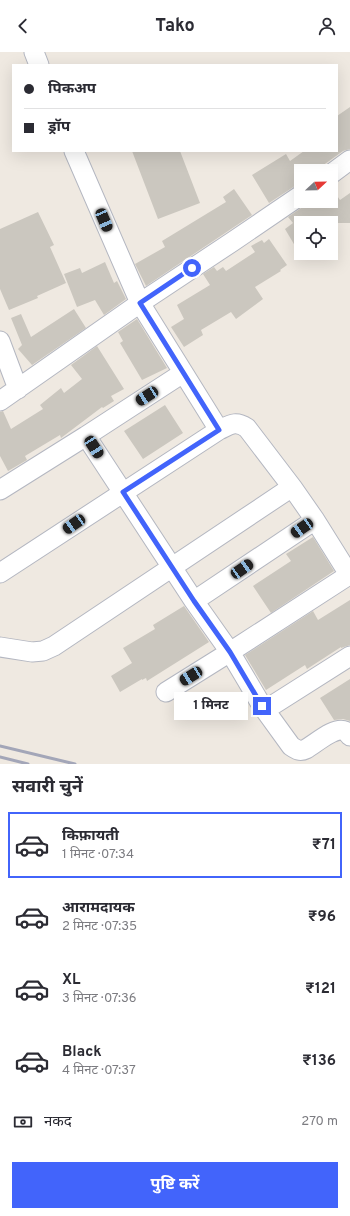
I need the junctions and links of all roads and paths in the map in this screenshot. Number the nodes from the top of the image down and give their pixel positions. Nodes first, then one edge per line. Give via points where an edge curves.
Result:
1 (34, 52) edge
2 (39, 64) edge
3 (74, 152) edge
4 (350, 160) edge
5 (338, 169) edge
6 (294, 199) edge
7 (140, 303) junction
8 (0, 341) edge
9 (183, 373) junction
10 (18, 389) junction
11 (0, 401) edge
12 (219, 430) junction
13 (86, 436) junction
14 (292, 487) junction
15 (0, 490) edge
16 (123, 492) junction
17 (315, 520) junction
18 (172, 568) junction
19 (0, 573) edge
20 (350, 576) edge
21 (194, 601) junction
22 (0, 647) edge
23 (230, 652) junction
24 (350, 656) edge
25 (166, 692) dead end
26 (265, 710) junction
27 (350, 736) edge

1 - 2 street
3 - 7 street
4 - 5 street
6 - 7 street
7 - 9 street
7 - 10 street
8 - 10 street
9 - 12 street
9 - 13 street
10 - 11 street
12 - 14 street via 232,424 241,424 247,428
12 - 16 street
13 - 15 street
13 - 16 street
14 - 17 street
14 - 18 street
16 - 18 street
16 - 19 street
17 - 20 street
17 - 21 street
18 - 21 street
18 - 22 street via 54,646 32,652
20 - 23 street
21 - 23 street
23 - 25 street
23 - 26 street
24 - 26 street
26 - 27 street via 297,750 302,751 339,730

